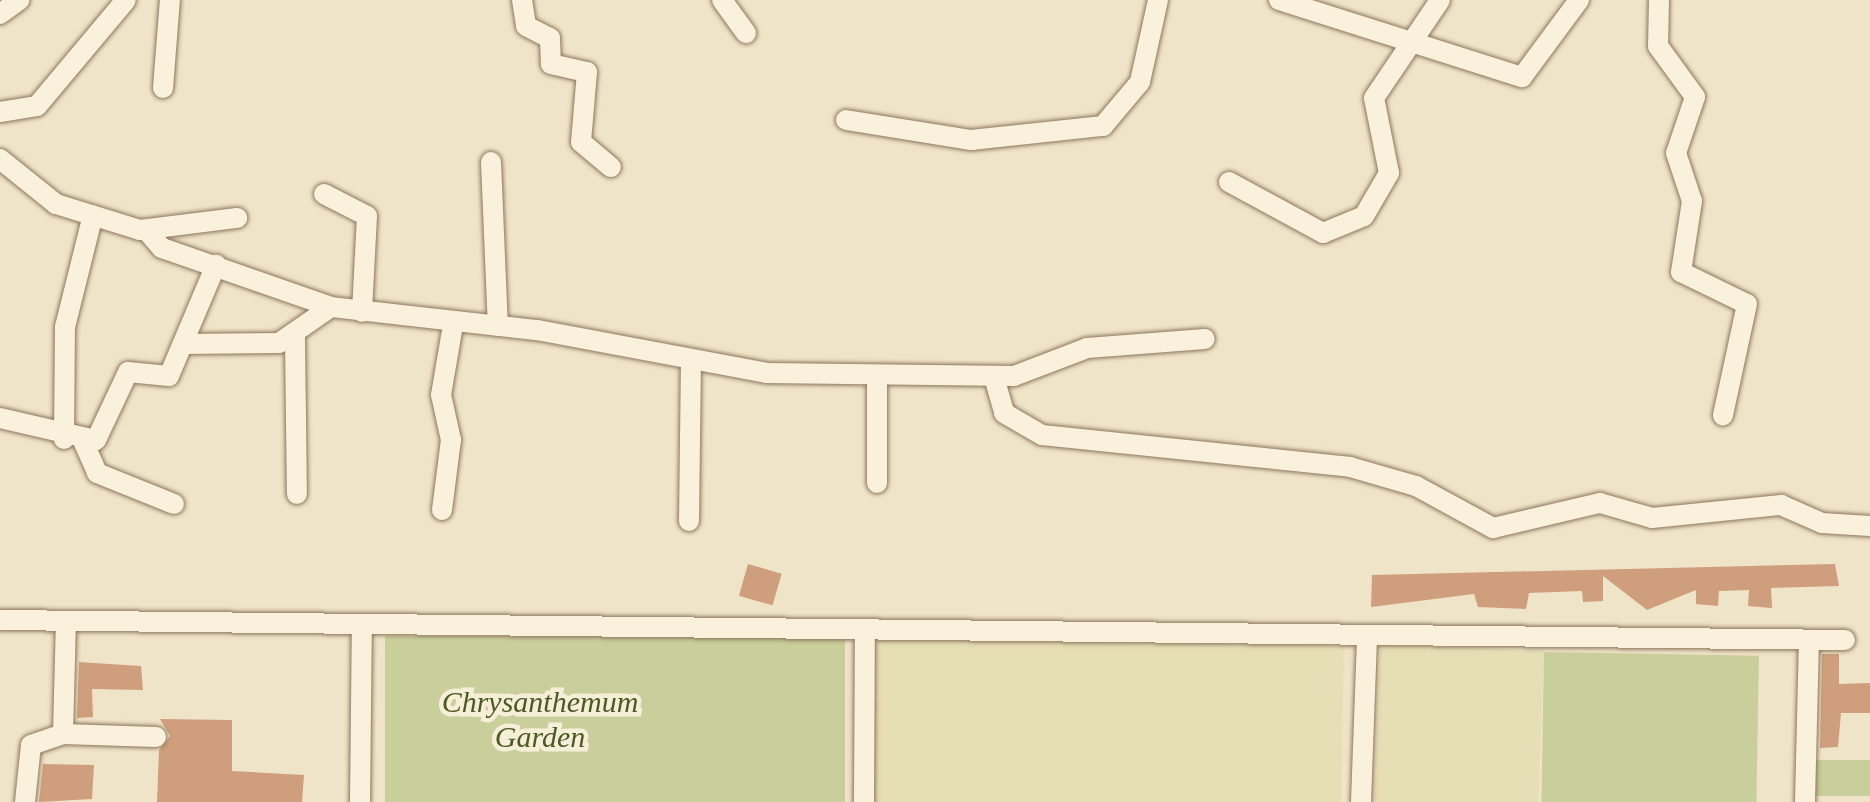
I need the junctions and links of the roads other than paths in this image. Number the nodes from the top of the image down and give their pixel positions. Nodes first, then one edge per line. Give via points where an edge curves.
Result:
1 (19, 0) edge
2 (126, 0) edge
3 (170, 0) edge
4 (522, 0) edge
5 (722, 0) edge
6 (1158, 0) edge
7 (1279, 0) edge
8 (1440, 0) edge
9 (1578, 0) edge
10 (1659, 0) edge
11 (1321, 7) edge
12 (0, 14) edge
13 (746, 34) dead end
14 (1415, 47) junction
15 (163, 88) dead end
16 (0, 112) edge
17 (846, 120) dead end
18 (0, 159) edge
19 (491, 162) dead end
20 (611, 167) dead end
21 (1228, 182) dead end
22 (324, 194) dead end
23 (93, 215) junction
24 (237, 218) dead end
25 (147, 230) junction
26 (216, 265) junction
27 (331, 307) junction
28 (362, 312) junction
29 (453, 325) junction
30 (498, 326) junction
31 (295, 338) junction
32 (1205, 339) dead end
33 (183, 344) junction
34 (691, 362) junction
35 (877, 375) junction
36 (994, 377) junction
37 (1723, 415) dead end
38 (0, 418) edge
39 (74, 440) junction
40 (878, 482) dead end
41 (297, 494) dead end
42 (174, 504) dead end
43 (442, 510) dead end
44 (689, 522) dead end
45 (1870, 526) edge
46 (0, 620) edge
47 (66, 622) junction
48 (362, 625) junction
49 (865, 630) junction
50 (1367, 636) junction
51 (1845, 640) dead end
52 (1809, 642) junction
53 (63, 734) junction
54 (156, 737) dead end
55 (25, 802) edge
56 (360, 802) edge
57 (864, 802) edge
58 (1361, 802) edge
59 (1805, 802) edge

1 - 12 street
2 - 16 street via 32,111
3 - 15 street
4 - 20 street via 526,26 550,38 551,64 587,70 580,142
5 - 13 street
6 - 17 street via 1140,82 1103,126 972,140
7 - 11 street
8 - 14 street
9 - 14 street via 1522,77
10 - 37 street via 1658,46 1695,97 1676,153 1692,202 1682,272 1747,304
11 - 14 street
14 - 21 street via 1374,98 1388,182 1350,226 1310,230
18 - 23 street via 56,204
19 - 30 street
22 - 28 street via 367,216
23 - 25 street
23 - 39 street via 65,327
24 - 25 street
25 - 26 street via 162,248
26 - 27 street
26 - 33 street
27 - 28 street
27 - 31 street
28 - 29 street
29 - 30 street
29 - 43 street via 441,395 451,440
30 - 34 street
31 - 33 street via 240,350
31 - 41 street
32 - 36 street via 1087,348 1033,373
33 - 39 street via 169,376 126,374 100,436
34 - 35 street
34 - 44 street
35 - 36 street
35 - 40 street
36 - 45 street via 1004,414 1042,435 1350,467 1416,486 1492,528 1600,504 1652,518 1781,505 1822,523
38 - 39 street
39 - 42 street via 97,473
46 - 47 street
47 - 48 street
47 - 53 street
48 - 49 street
48 - 56 street
49 - 50 street
49 - 57 street
50 - 52 street
50 - 58 street
51 - 52 street
52 - 59 street
53 - 54 street
53 - 55 street via 31,745

